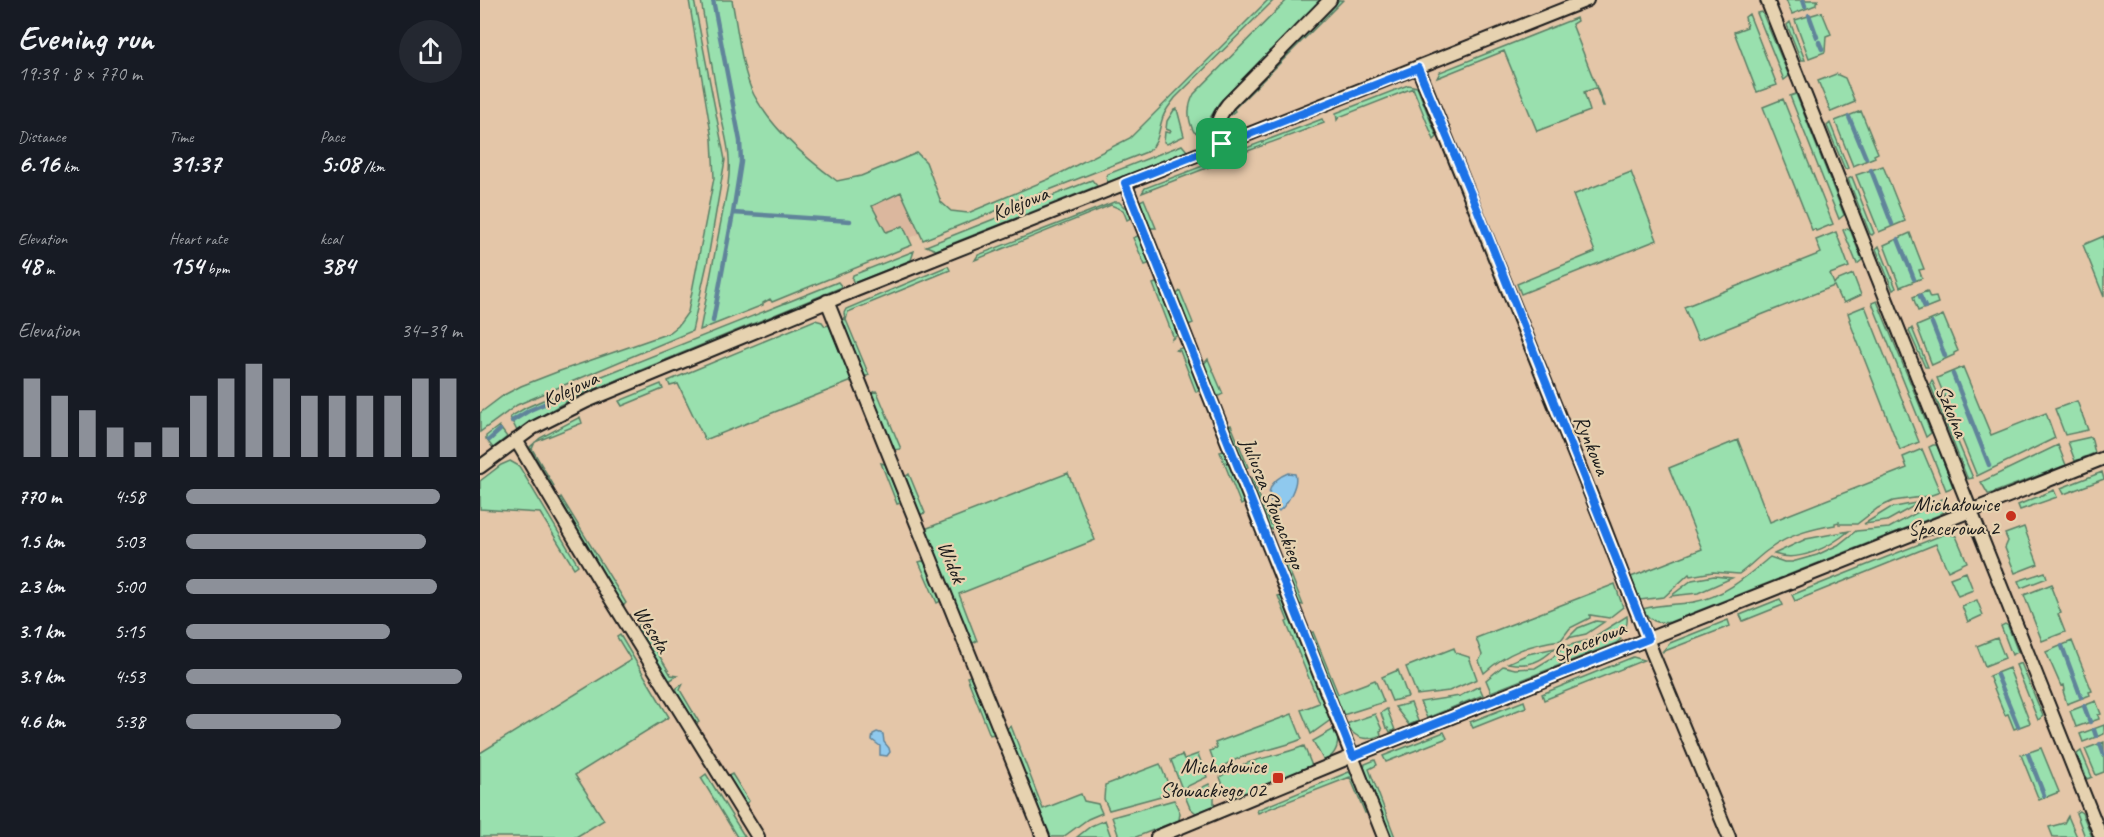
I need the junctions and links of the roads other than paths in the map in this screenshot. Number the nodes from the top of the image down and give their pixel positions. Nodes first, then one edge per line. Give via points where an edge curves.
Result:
1 (1330, 0) edge
2 (1587, 0) edge
3 (1767, 0) edge
4 (1418, 68) junction
5 (1222, 144) junction
6 (1125, 183) junction
7 (827, 301) junction
8 (516, 440) junction
9 (2104, 458) edge
10 (480, 467) edge
11 (1971, 511) junction
12 (1648, 639) junction
13 (1353, 756) junction
14 (758, 837) edge
15 (1043, 837) edge
16 (1157, 837) edge
17 (1384, 837) edge
18 (1729, 837) edge
19 (2101, 837) edge

1 - 5 street via 1221,113 1217,129
2 - 4 street, Kolejowa
3 - 11 street, Szkolna
4 - 5 street, Kolejowa
4 - 12 street, Rynkowa
5 - 6 street, Kolejowa
6 - 7 street, Kolejowa
6 - 13 street, Juliusza Słowackiego
7 - 8 street, Kolejowa via 577,405
7 - 15 street, Widok
8 - 10 street, Kolejowa
8 - 14 street, Wesoła
9 - 11 street, Spacerowa
11 - 12 street, Spacerowa
11 - 19 street, Szkolna
12 - 13 street, Spacerowa
12 - 18 street, Rynkowa
13 - 16 street, Spacerowa
13 - 17 street, Juliusza Słowackiego

